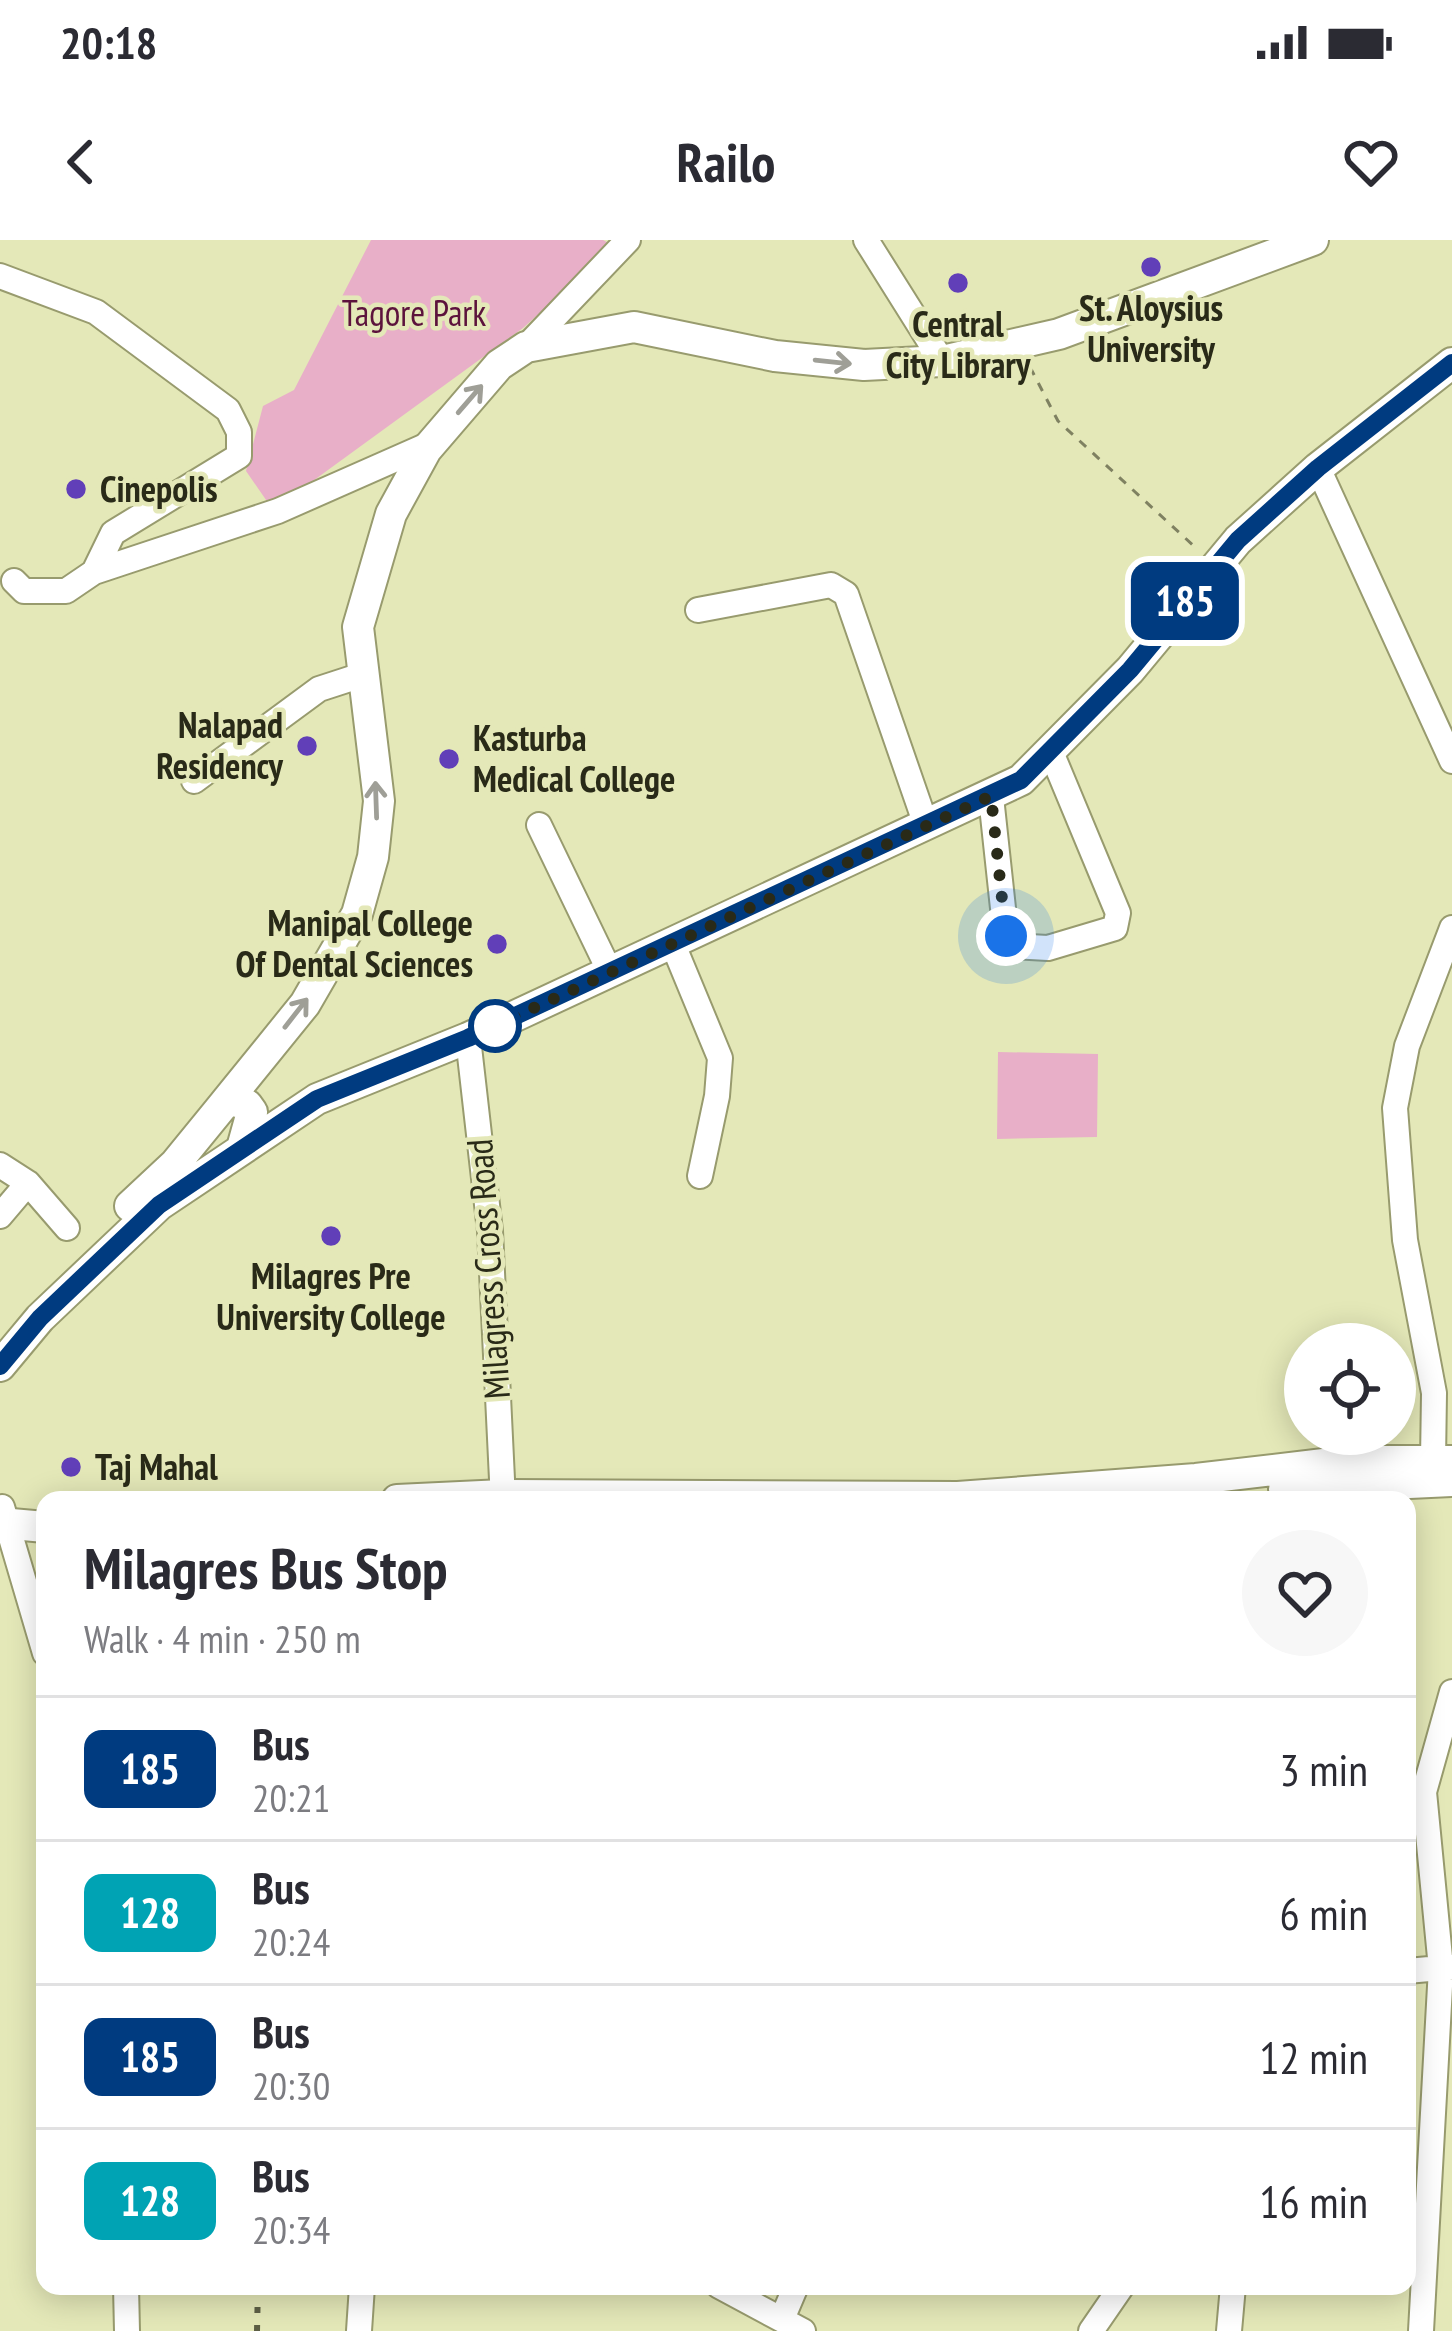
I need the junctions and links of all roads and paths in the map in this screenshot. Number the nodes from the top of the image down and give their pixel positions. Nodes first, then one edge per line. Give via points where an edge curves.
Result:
1 (628, 240) edge
2 (866, 240) edge
3 (1313, 240) edge
4 (0, 275) edge
5 (1018, 344) junction
6 (526, 346) junction
7 (941, 361) junction
8 (1452, 363) edge
9 (432, 443) junction
10 (1318, 468) junction
11 (1215, 566) junction
12 (94, 572) junction
13 (14, 581) dead end
14 (698, 610) dead end
15 (362, 675) junction
16 (1051, 752) junction
17 (1452, 761) edge
18 (194, 781) dead end
19 (991, 796) junction
20 (539, 825) dead end
21 (926, 825) junction
22 (1452, 928) edge
23 (672, 942) junction
24 (610, 972) junction
25 (468, 1038) junction
26 (251, 1068) junction
27 (317, 1099) junction
28 (224, 1104) junction
29 (242, 1148) junction
30 (0, 1165) edge
31 (700, 1176) dead end
32 (28, 1183) junction
33 (0, 1216) edge
34 (67, 1228) dead end
35 (0, 1340) edge
36 (0, 1366) edge
37 (1446, 1467) edge
38 (1350, 1472) junction
39 (503, 1491) edge
40 (1037, 1491) edge
41 (1228, 1491) edge
42 (36, 1510) edge
43 (2, 1513) edge
44 (36, 1524) edge
45 (36, 1624) edge
46 (1452, 1692) edge
47 (1447, 1967) edge
48 (1416, 1970) edge
49 (126, 2295) edge
50 (361, 2295) edge
51 (736, 2295) edge
52 (795, 2295) edge
53 (1117, 2295) edge
54 (1232, 2295) edge
55 (792, 2325) edge
56 (127, 2331) edge
57 (359, 2331) edge
58 (1091, 2331) edge
59 (1229, 2331) edge
60 (1421, 2331) edge

1 - 6 street
2 - 7 street
3 - 5 main road
4 - 12 street via 97,312 228,410 239,432 239,456 113,533
5 - 7 main road
5 - 11 path via 1058,421
6 -> 7 main road via 634,327 775,356 863,365
9 -> 6 main road via 499,365
8 - 10 main road
9 - 12 street via 278,511
9 - 15 main road via 391,514 358,627
10 - 11 main road
10 - 17 street
11 - 16 main road
12 - 13 street via 66,591 25,591
14 - 21 street via 831,585 846,594
15 - 18 street via 319,688
26 -> 15 main road via 305,1004 357,914 379,801
16 - 19 main road
16 - 19 street via 1118,913 1115,928 1048,948 1012,946
19 - 21 main road
20 - 24 street
21 - 23 main road
22 - 37 street via 1406,1046 1395,1108 1405,1240
23 - 24 main road
23 - 31 street via 720,1058
24 - 25 main road
25 - 27 main road
25 - 39 street, Milagress Cross Road via 490,1231
26 - 27 main road via 259,1095 273,1103
26 - 28 main road
27 - 29 main road
28 - 29 main road via 238,1099 252,1112
28 - 35 main road
29 - 36 main road via 159,1205
30 - 32 street
32 - 33 street
32 - 34 street
37 - 38 main road
38 - 40 main road
38 - 41 main road
42 - 43 main road
43 - 44 main road
43 - 45 street
46 - 47 street via 1424,1792
47 - 48 street
47 - 60 street
49 - 56 street
50 - 57 street
51 - 55 street
52 - 55 street
53 - 58 street
54 - 59 street

